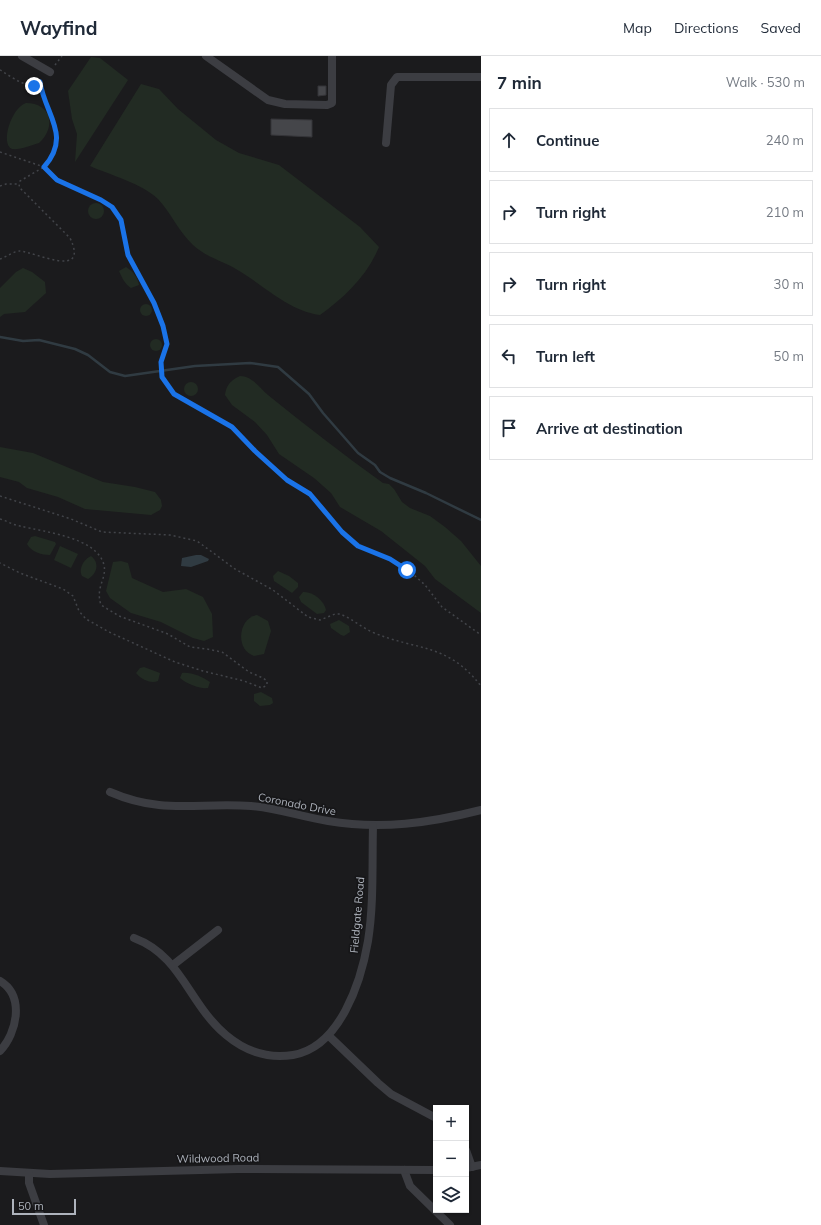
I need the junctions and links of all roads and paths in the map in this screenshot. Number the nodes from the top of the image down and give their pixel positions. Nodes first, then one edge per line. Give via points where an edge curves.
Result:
1 (22, 56) edge
2 (62, 56) edge
3 (206, 56) edge
4 (332, 56) edge
5 (0, 70) edge
6 (50, 72) junction
7 (481, 77) edge
8 (40, 82) junction
9 (386, 143) dead end
10 (0, 152) edge
11 (44, 167) junction
12 (19, 184) junction
13 (0, 186) edge
14 (0, 259) edge
15 (0, 496) edge
16 (0, 519) edge
17 (0, 563) edge
18 (481, 635) edge
19 (481, 686) edge
20 (110, 792) dead end
21 (481, 810) edge
22 (373, 826) junction
23 (218, 930) dead end
24 (134, 938) dead end
25 (173, 965) junction
26 (0, 981) edge
27 (328, 1036) junction
28 (0, 1051) edge
29 (433, 1116) edge
30 (469, 1157) edge
31 (473, 1167) edge
32 (404, 1170) junction
33 (433, 1170) edge
34 (0, 1171) edge
35 (29, 1173) junction
36 (44, 1225) edge
37 (450, 1225) edge

1 - 6 street
2 - 6 path
3 - 4 street via 268,100 285,104 329,105 332,100
5 - 8 path via 28,85 34,86
6 - 8 path
7 - 9 street via 397,77 391,85
8 - 11 path via 57,130 56,145
10 - 11 path
11 - 12 path
11 - 18 path via 57,180 112,207 121,220 128,255 154,303 166,336 167,344 161,362 162,377 174,394 232,427 287,480 310,494 350,540 363,549 390,559 414,575 442,607
12 - 13 path
12 - 14 path via 19,187 70,238 74,254 64,262 31,252 18,251
15 - 19 path via 102,532 170,535 198,541 234,569 272,590 308,617 320,620 340,614 372,632 437,651 458,663
16 - 17 path via 66,537 93,550 105,568 99,592 101,604 119,616 168,634 190,648 222,652 263,678 267,685 262,688 188,667 109,632 86,619 79,611 73,596 63,589
20 - 22 street, Coronado Drive via 158,806 267,807 327,821
21 - 22 street, Coronado Drive via 439,820
22 - 27 street, Fieldgate Road via 368,940 355,988 344,1013
23 - 25 street
24 - 25 street, Fieldgate Road via 156,948
25 - 27 street, Fieldgate Road via 198,1004 214,1023 225,1035 250,1050 274,1056 296,1054 314,1047
26 - 28 street via 10,989 16,1014 10,1036
27 - 29 street via 391,1094
30 - 31 street
32 - 33 street, Wildwood Road
32 - 35 street, Wildwood Road via 238,1169
32 - 37 street via 410,1186
34 - 35 street, Wildwood Road
35 - 36 street

